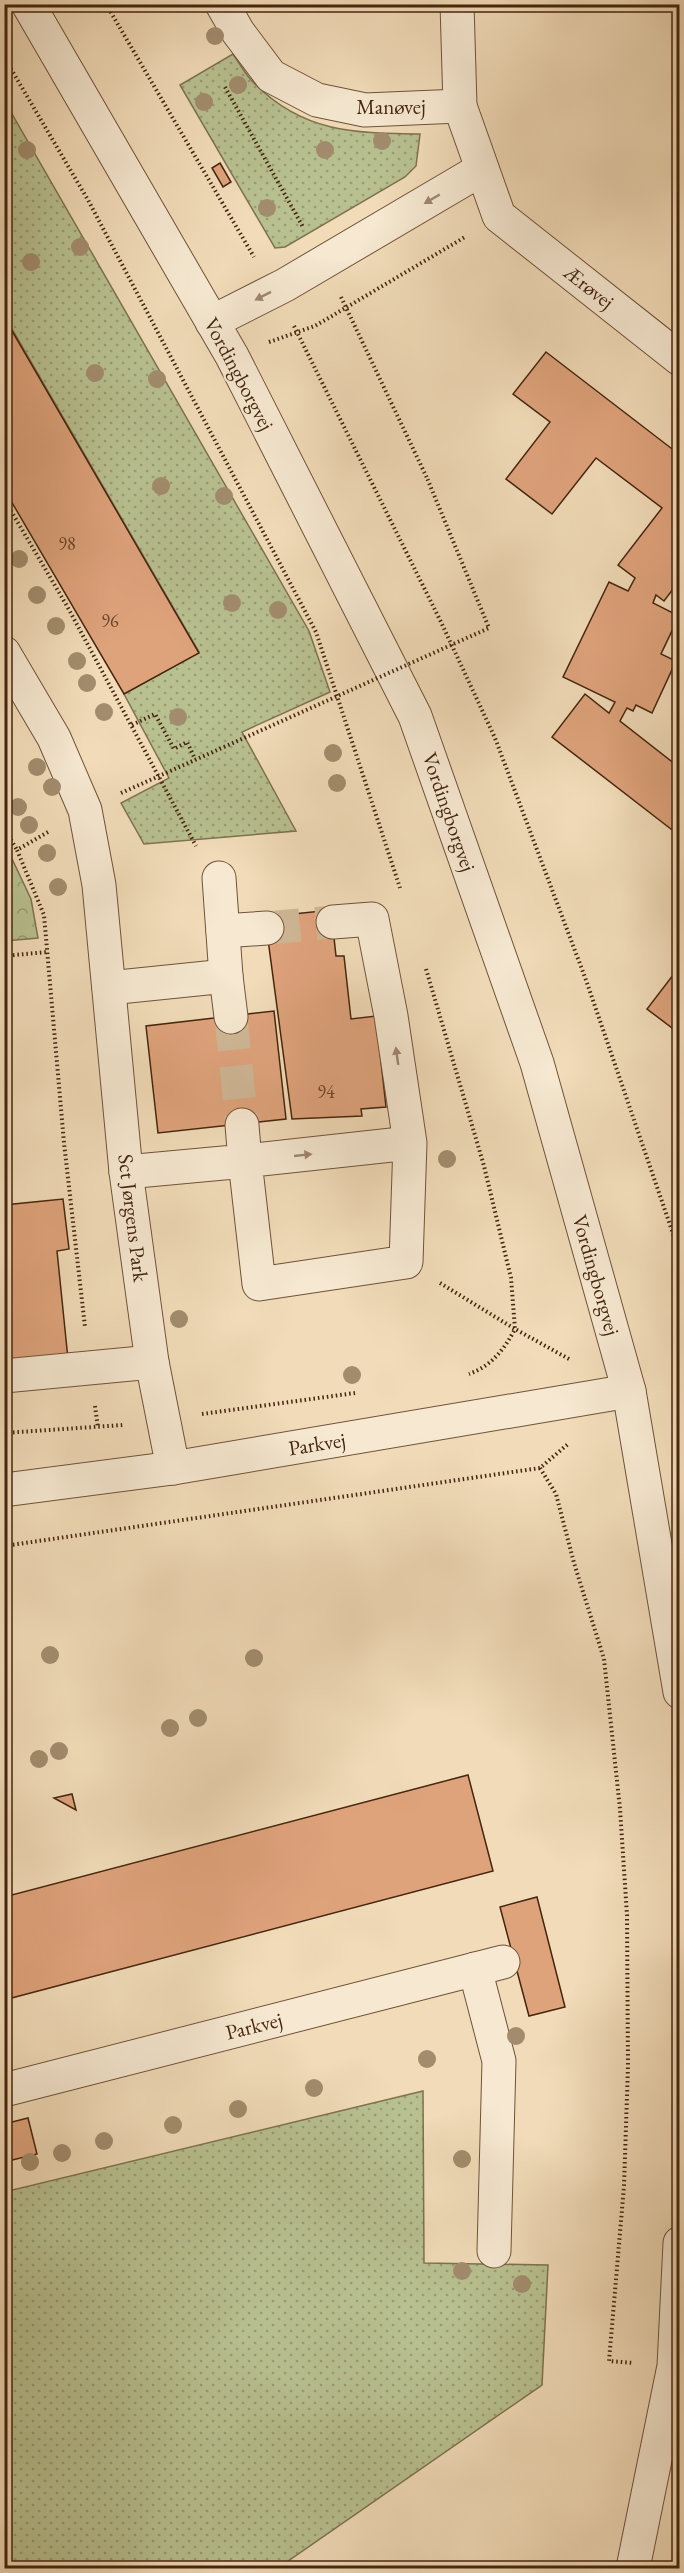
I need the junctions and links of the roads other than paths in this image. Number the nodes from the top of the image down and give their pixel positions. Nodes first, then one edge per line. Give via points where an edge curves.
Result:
1 (27, 4) edge
2 (222, 4) edge
3 (457, 4) edge
4 (460, 106) junction
5 (482, 169) junction
6 (212, 322) junction
7 (680, 358) edge
8 (4, 653) edge
9 (219, 878) road end
10 (333, 922) tunnel mouth
11 (267, 928) tunnel mouth
12 (223, 931) junction
13 (226, 976) junction
14 (108, 977) junction
15 (231, 1017) tunnel mouth
16 (242, 1125) tunnel mouth
17 (410, 1143) junction
18 (245, 1161) junction
19 (126, 1172) junction
20 (152, 1362) junction
21 (4, 1376) edge
22 (629, 1392) junction
23 (173, 1468) junction
24 (4, 1490) edge
25 (680, 1692) edge
26 (4, 2090) edge
27 (680, 2243) edge
28 (494, 2251) dead end
29 (677, 2366) edge
30 (633, 2568) edge

1 - 6 street, Vordingborgvej
2 - 4 street, Manøvej via 271,76 317,100 365,110
3 - 4 street
4 - 5 street
5 -> 6 street via 274,291
5 - 7 street, Ærøvej via 499,216
6 - 22 street, Vordingborgvej via 415,716 537,1063
8 - 14 street, Sct Jørgens Park via 54,738 85,810 99,885
9 - 12 street
17 -> 10 street via 392,1016 372,919
11 - 12 street
12 - 13 street
13 - 14 street
13 - 15 street
14 - 19 street, Sct Jørgens Park
16 - 18 street
18 -> 17 street
17 - 18 street via 406,1263 260,1284
18 - 19 street
19 - 20 street, Sct Jørgens Park
20 - 21 street
20 - 23 street, Sct Jørgens Park
22 - 23 street, Parkvej
22 - 25 street, Vordingborgvej
23 - 24 street, Parkvej
26 - 28 street, Parkvej via 489,1966 499,2061
27 - 29 street
29 - 30 street

